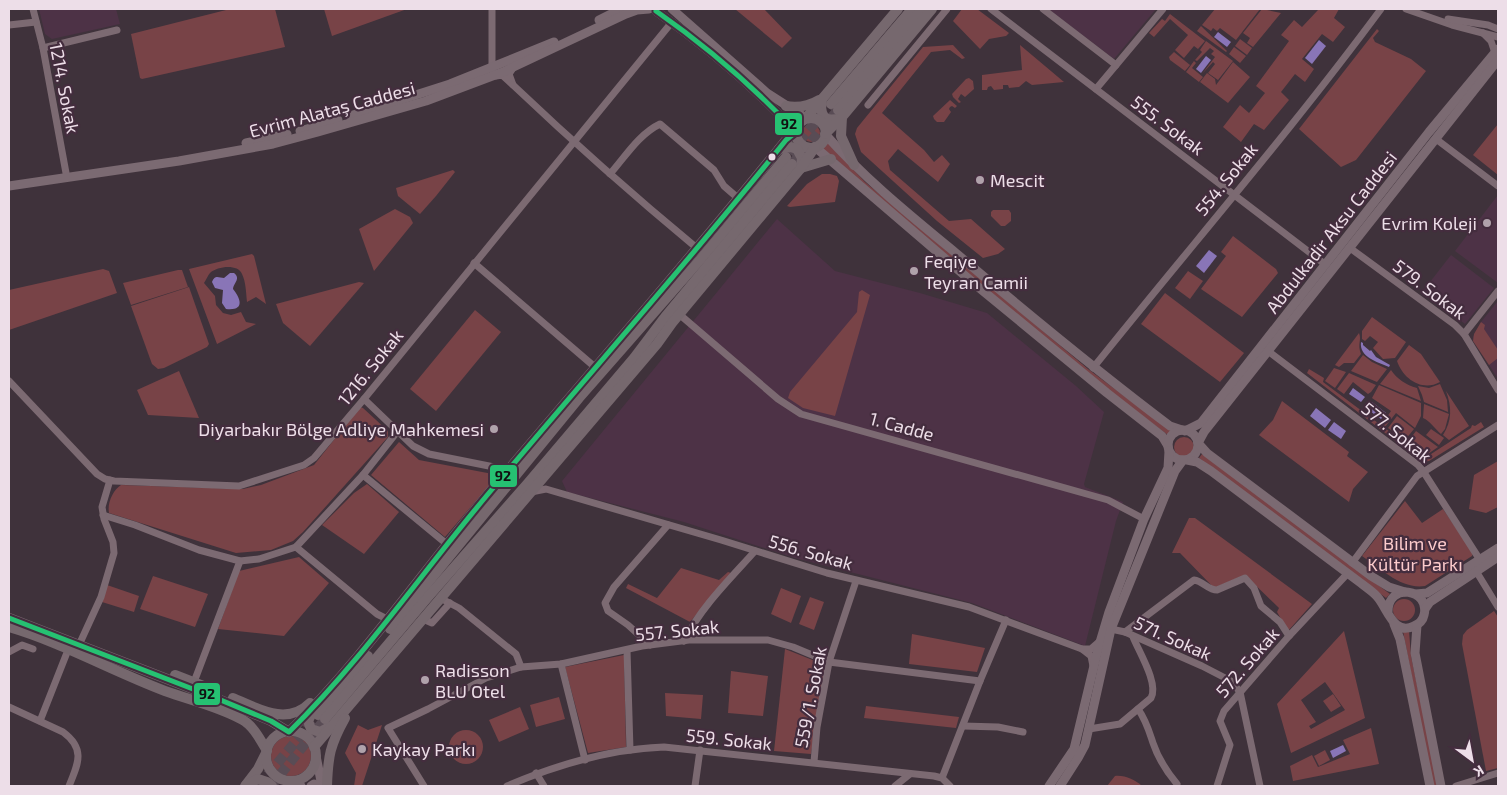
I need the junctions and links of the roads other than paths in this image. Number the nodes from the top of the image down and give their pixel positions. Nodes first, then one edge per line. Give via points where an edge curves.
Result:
1 (33, 9) edge
2 (492, 9) edge
3 (621, 9) edge
4 (672, 9) edge
5 (898, 9) edge
6 (912, 9) edge
7 (922, 9) edge
8 (932, 9) edge
9 (947, 9) edge
10 (991, 9) edge
11 (1043, 9) edge
12 (1162, 9) edge
13 (1381, 9) edge
14 (1406, 9) edge
15 (653, 10) edge
16 (1426, 15) junction
17 (36, 22) junction
18 (672, 22) junction
19 (1498, 24) edge
20 (9, 25) edge
21 (1488, 25) junction
22 (1498, 29) edge
23 (117, 30) dead end
24 (1480, 31) junction
25 (1498, 37) edge
26 (43, 48) junction
27 (1497, 54) edge
28 (1116, 65) junction
29 (513, 68) junction
30 (493, 72) junction
31 (513, 85) junction
32 (1096, 89) junction
33 (822, 98) junction
34 (868, 105) dead end
35 (786, 106) junction
36 (837, 110) junction
37 (806, 118) junction
38 (796, 132) junction
39 (826, 134) junction
40 (1436, 139) junction
41 (574, 143) junction
42 (815, 147) junction
43 (831, 159) junction
44 (790, 160) junction
45 (854, 164) junction
46 (66, 172) junction
47 (610, 174) junction
48 (9, 181) edge
49 (9, 186) edge
50 (1498, 186) edge
51 (1235, 194) junction
52 (739, 198) junction
53 (698, 248) junction
54 (1350, 248) junction
55 (474, 263) junction
56 (1326, 265) junction
57 (1498, 291) edge
58 (667, 298) junction
59 (679, 314) junction
60 (1464, 334) junction
61 (612, 349) junction
62 (1268, 351) junction
63 (596, 368) junction
64 (1093, 368) junction
65 (619, 375) junction
66 (9, 381) edge
67 (1498, 390) edge
68 (364, 399) junction
69 (551, 420) junction
70 (588, 423) junction
71 (1498, 425) edge
72 (1184, 431) junction
73 (397, 432) junction
74 (1198, 443) junction
75 (1169, 448) junction
76 (1185, 460) junction
77 (526, 464) junction
78 (510, 470) junction
79 (1423, 471) junction
80 (364, 475) junction
81 (110, 480) junction
82 (531, 492) junction
83 (519, 504) junction
84 (103, 515) junction
85 (1144, 519) junction
86 (668, 524) junction
87 (448, 545) junction
88 (296, 547) junction
89 (1498, 548) edge
90 (755, 551) junction
91 (1498, 557) edge
92 (1480, 560) junction
93 (240, 561) junction
94 (1352, 563) junction
95 (1476, 571) junction
96 (450, 572) junction
97 (1348, 573) junction
98 (422, 578) junction
99 (856, 581) junction
100 (1405, 592) junction
101 (1416, 594) junction
102 (440, 598) junction
103 (450, 603) junction
104 (1498, 607) edge
105 (1425, 609) junction
106 (1388, 614) junction
107 (383, 617) junction
108 (9, 618) edge
109 (423, 619) junction
110 (1006, 620) junction
111 (1394, 624) junction
112 (1417, 625) junction
113 (9, 627) edge
114 (1111, 628) junction
115 (1125, 632) junction
116 (1289, 636) junction
117 (1133, 637) junction
118 (1100, 640) junction
119 (684, 641) junction
120 (650, 645) junction
121 (82, 646) junction
122 (33, 649) dead end
123 (1082, 649) junction
124 (68, 650) junction
125 (627, 650) junction
126 (9, 652) edge
127 (829, 662) junction
128 (561, 664) junction
129 (521, 667) junction
130 (1094, 667) junction
131 (980, 681) junction
132 (194, 682) junction
133 (1240, 692) junction
134 (354, 700) junction
135 (9, 707) edge
136 (1138, 709) junction
137 (324, 716) junction
138 (40, 721) junction
139 (963, 726) junction
140 (1089, 729) junction
141 (289, 732) junction
142 (1023, 732) dead end
143 (630, 750) junction
144 (700, 750) junction
145 (267, 751) junction
146 (315, 751) junction
147 (585, 760) junction
148 (814, 762) junction
149 (1498, 773) edge
150 (536, 774) junction
151 (910, 774) junction
152 (942, 778) junction
153 (1177, 784) dead end
154 (293, 785) edge
155 (68, 786) edge
156 (245, 786) edge
157 (272, 786) edge
158 (311, 786) edge
159 (320, 786) edge
160 (327, 786) edge
161 (424, 786) edge
162 (506, 786) edge
163 (544, 786) edge
164 (695, 786) edge
165 (895, 786) edge
166 (950, 786) edge
167 (1049, 786) edge
168 (1060, 786) edge
169 (1217, 786) edge
170 (1260, 786) edge
171 (1430, 786) edge
172 (1441, 786) edge
173 (1456, 786) edge

1 - 17 street, 1214. Sokak
2 - 30 street
3 - 30 main road, Evrim Alataş Caddesi
4 - 35 main road
5 - 33 highway
6 - 36 highway
7 - 36 highway
8 - 36 highway
9 - 34 street
10 - 32 street, 555. Sokak
11 - 28 street
12 - 28 street
13 - 51 street, 554. Sokak
14 - 16 street
15 - 18 main road
15 - 29 main road, Evrim Alataş Caddesi via 626,14
16 - 21 street
16 - 24 street
17 - 20 street
17 - 26 street, 1214. Sokak
18 - 38 main road via 755,91
18 - 41 street, 1216. Sokak
19 - 21 street
21 - 22 street
23 - 26 street
24 - 25 street
24 - 27 street via 1491,41
26 - 46 street, 1214. Sokak
27 - 40 main road, Abdulkadir Aksu Caddesi
27 - 56 main road, Abdulkadir Aksu Caddesi via 1429,132
28 - 32 street
29 - 30 main road, Evrim Alataş Caddesi
29 - 31 street via 509,74
30 - 31 street
30 - 46 main road, Evrim Alataş Caddesi via 286,135 150,162
30 - 49 main road, Evrim Alataş Caddesi via 426,101 273,144
31 - 41 street
32 - 51 street, 555. Sokak
33 - 35 highway via 813,104
33 - 36 highway via 820,109 823,116 833,121
33 - 37 highway
35 - 37 main road
36 - 39 highway
36 - 45 highway via 841,136
37 - 38 highway
37 - 39 highway via 820,121
38 - 42 highway via 801,144
38 - 44 highway
39 - 42 highway
39 - 45 main road
40 - 50 street
40 - 54 main road, Abdulkadir Aksu Caddesi
41 - 47 street
41 - 55 street, 1216. Sokak
42 - 43 main road
42 - 44 highway
43 - 44 highway
43 - 75 main road via 970,280 1162,436
44 - 52 highway
44 - 58 highway
44 - 59 highway
44 - 65 highway
45 - 64 main road via 892,200
46 - 48 main road, Evrim Alataş Caddesi
47 - 52 street via 652,128 660,124 714,170 724,186
47 - 53 street
51 - 56 street, 555. Sokak
51 - 64 street, 554. Sokak
52 - 53 highway
53 - 61 highway
54 - 60 street, 579. Sokak
54 - 62 main road, Abdulkadir Aksu Caddesi
55 - 63 street
55 - 68 street, 1216. Sokak
56 - 72 main road, Abdulkadir Aksu Caddesi via 1201,422
57 - 60 street
58 - 61 highway
58 - 77 highway
59 - 70 highway
59 - 85 street, 1. Cadde via 778,399 801,414 1108,500
60 - 67 street, 579. Sokak
61 - 63 highway
62 - 74 main road, Abdulkadir Aksu Caddesi
62 - 79 street, 577. Sokak
63 - 69 highway
64 - 72 main road via 1170,426
65 - 70 highway
65 - 96 highway
66 - 81 street via 98,474
68 - 73 street
68 - 81 street, 1216. Sokak via 311,461 248,484
69 - 77 highway
69 - 78 highway
70 - 82 highway
71 - 79 street
72 - 74 main road via 1192,434
72 - 75 main road via 1171,437
73 - 78 street via 429,454
73 - 80 street
74 - 76 main road via 1197,452
74 - 94 main road via 1206,453
75 - 76 main road via 1173,456
75 - 85 main road via 1168,468
76 - 97 main road via 1197,462 1211,471
76 - 114 main road via 1175,471
77 - 137 highway
78 - 87 highway
79 - 92 street, 577. Sokak
79 - 94 street
80 - 87 street
80 - 88 street
81 - 84 street via 102,507
82 - 83 highway
82 - 86 street, 556. Sokak via 546,489
83 - 96 highway
83 - 102 highway
84 - 93 street via 199,550
84 - 121 street via 114,553
85 - 118 main road
86 - 90 street, 556. Sokak
86 - 120 street via 614,587 605,603 608,611
87 - 98 highway
88 - 93 street via 260,559
88 - 107 street
89 - 92 main road
90 - 99 street, 556. Sokak
90 - 119 street via 691,626
91 - 95 main road
92 - 101 main road via 1427,593
93 - 132 street
94 - 100 main road via 1389,587
95 - 104 street
95 - 105 main road via 1430,602
96 - 137 highway
97 - 106 main road via 1378,598
97 - 116 street, 572. Sokak
98 - 107 highway
98 - 137 highway via 390,618
99 - 110 street, 556. Sokak via 969,607
99 - 127 street, 559/1. Sokak
100 - 101 main road
100 - 106 main road via 1394,597
101 - 105 main road
102 - 103 street
102 - 109 highway
103 - 109 street via 432,623
103 - 129 street via 516,654
105 - 112 main road
106 - 111 main road
107 - 132 highway via 300,712 278,715
108 - 121 highway
109 - 134 highway
110 - 123 street, 556. Sokak
110 - 131 street
111 - 112 main road via 1406,628
111 - 171 main road via 1400,639
112 - 172 main road via 1414,653
113 - 124 highway
114 - 115 street, 571. Sokak
114 - 140 main road
115 - 116 street via 1194,580 1217,590 1245,578 1254,588 1261,606 1280,622
115 - 117 street, 571. Sokak
116 - 133 street, 572. Sokak
117 - 133 street, 571. Sokak via 1202,666 1230,681
117 - 136 street via 1153,682 1154,693
118 - 123 street via 1091,649
118 - 130 main road
119 - 120 street, 557. Sokak
119 - 127 street, 557. Sokak via 768,640
120 - 125 street, 557. Sokak
121 - 132 highway via 103,648
121 - 141 highway via 228,703
122 - 126 street via 22,645
123 - 130 street via 1091,656
124 - 138 street
124 - 145 highway via 242,719
125 - 128 street, 557. Sokak
125 - 143 street
127 - 131 street, 557. Sokak
127 - 148 street, 559/1. Sokak
128 - 129 street, 557. Sokak
128 - 147 street
129 - 161 street, 557. Sokak via 486,678 388,728
130 - 167 main road via 1074,749
131 - 139 street
133 - 169 street, 572. Sokak via 1220,721 1230,745
133 - 170 street
134 - 137 highway
134 - 160 highway via 333,740
135 - 138 street
136 - 140 street via 1120,724
136 - 153 street via 1167,772
137 - 141 highway
137 - 146 highway
138 - 155 street via 63,732 76,746 79,756
139 - 142 street
139 - 152 street
140 - 168 main road via 1078,758
141 - 145 highway via 275,738
141 - 146 highway via 307,737
143 - 144 street, 559. Sokak via 664,747
143 - 147 street, 559. Sokak
144 - 148 street, 559. Sokak
144 - 164 street
145 - 154 highway via 266,758 272,772
145 - 156 highway
146 - 154 highway via 312,770
146 - 159 main road
147 - 150 street, 559. Sokak
148 - 151 street, 559. Sokak
149 - 173 street
150 - 162 street, 559. Sokak
150 - 163 street
151 - 152 street, 559. Sokak
151 - 165 street
152 - 166 street
156 - 157 highway via 258,779
158 - 159 main road

